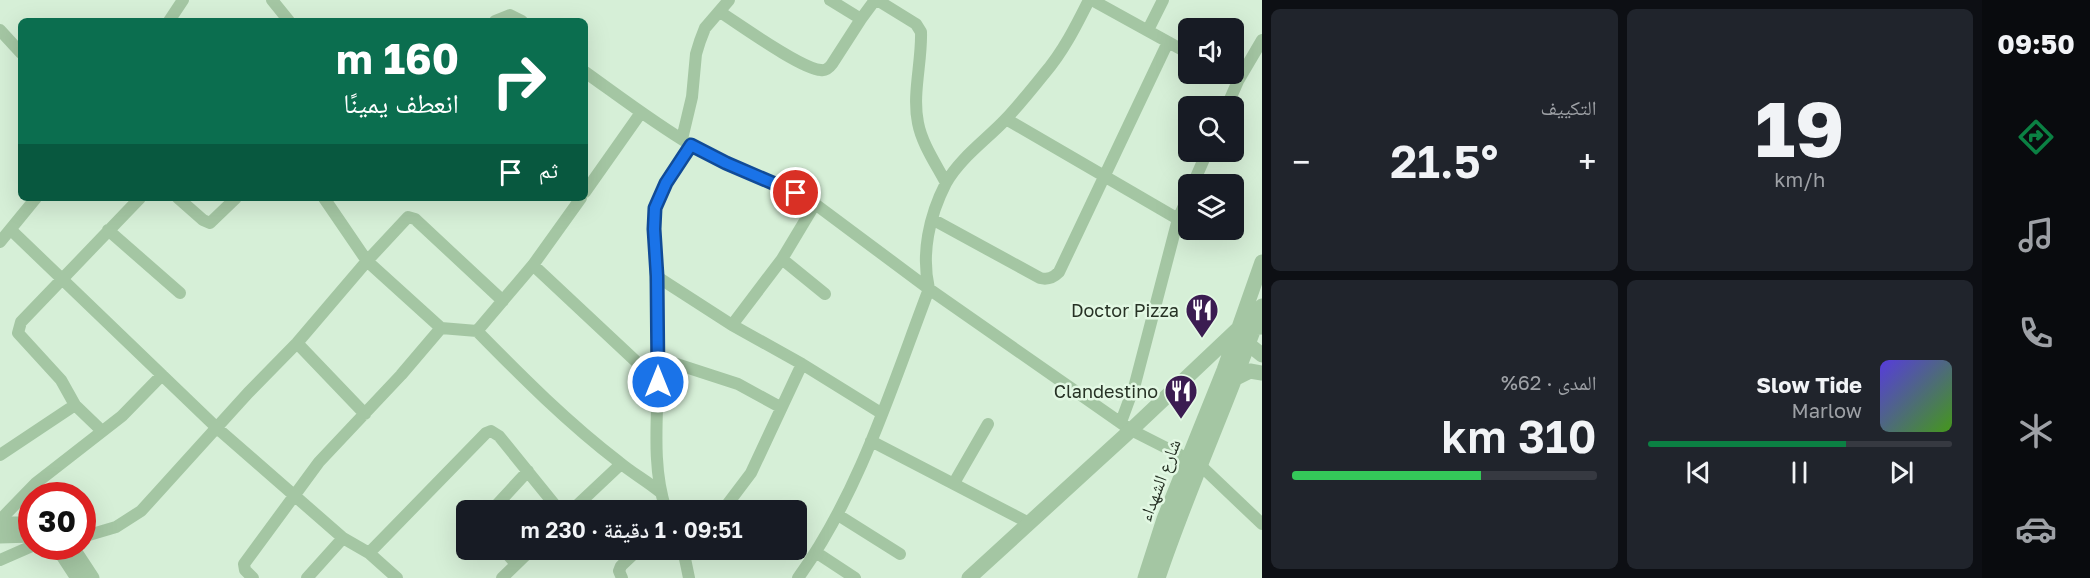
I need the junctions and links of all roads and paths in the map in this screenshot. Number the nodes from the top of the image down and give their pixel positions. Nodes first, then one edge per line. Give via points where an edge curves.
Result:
1 (183, 0) edge
2 (272, 0) edge
3 (729, 0) edge
4 (830, 0) edge
5 (876, 0) edge
6 (1090, 0) edge
7 (1163, 0) edge
8 (720, 12) junction
9 (171, 18) edge
10 (287, 18) edge
11 (502, 18) edge
12 (518, 18) edge
13 (861, 19) junction
14 (0, 30) edge
15 (1148, 30) junction
16 (1262, 40) edge
17 (1168, 42) junction
18 (1178, 48) edge
19 (18, 50) edge
20 (1244, 71) edge
21 (588, 74) edge
22 (640, 114) junction
23 (1006, 119) junction
24 (687, 142) junction
25 (1104, 175) junction
26 (946, 183) junction
27 (588, 188) edge
28 (34, 201) edge
29 (137, 201) edge
30 (181, 201) edge
31 (233, 201) edge
32 (326, 201) edge
33 (579, 201) edge
34 (815, 204) junction
35 (932, 219) junction
36 (1178, 219) joint
37 (11, 230) junction
38 (108, 230) junction
39 (0, 242) edge
40 (782, 259) junction
41 (367, 261) junction
42 (1262, 262) edge
43 (533, 265) junction
44 (657, 276) junction
45 (60, 279) junction
46 (929, 289) junction
47 (180, 293) dead end
48 (825, 294) dead end
49 (503, 301) junction
50 (1262, 306) edge
51 (732, 325) junction
52 (1258, 327) edge
53 (441, 328) junction
54 (477, 331) junction
55 (1241, 336) junction
56 (297, 343) junction
57 (1262, 355) edge
58 (658, 358) junction
59 (802, 364) junction
60 (1262, 373) edge
61 (162, 375) junction
62 (1236, 378) junction
63 (658, 382) junction
64 (75, 405) junction
65 (780, 406) junction
66 (881, 413) junction
67 (365, 414) junction
68 (988, 424) dead end
69 (1126, 426) junction
70 (217, 428) junction
71 (102, 431) junction
72 (871, 441) junction
73 (0, 455) edge
74 (1194, 462) junction
75 (621, 464) junction
76 (528, 471) junction
77 (954, 483) junction
78 (1183, 489) junction
79 (660, 492) junction
80 (294, 494) junction
81 (501, 500) edge
82 (551, 500) edge
83 (583, 500) edge
84 (663, 500) edge
85 (731, 500) edge
86 (838, 515) junction
87 (1261, 520) edge
88 (0, 522) edge
89 (18, 523) edge
90 (1029, 523) junction
91 (96, 533) edge
92 (18, 535) edge
93 (0, 536) edge
94 (343, 538) junction
95 (18, 552) edge
96 (369, 553) junction
97 (817, 553) junction
98 (900, 554) dead end
99 (0, 560) edge
100 (70, 560) edge
101 (76, 560) edge
102 (513, 560) edge
103 (520, 560) edge
104 (627, 560) edge
105 (688, 560) edge
106 (516, 564) junction
107 (78, 578) edge
108 (92, 578) edge
109 (253, 578) edge
110 (307, 578) edge
111 (397, 578) edge
112 (502, 578) edge
113 (622, 578) edge
114 (689, 578) edge
115 (798, 578) edge
116 (855, 578) edge
117 (969, 578) edge
118 (1145, 578) edge
119 (1158, 578) edge

1 - 9 street
2 - 10 street
3 - 8 street
4 - 13 street
5 - 13 street
5 - 26 street via 916,24 921,32 918,122
6 - 15 street
6 - 23 street via 1058,56
7 - 15 street
8 - 13 street via 768,44 821,70 832,64
8 - 24 street via 705,28 696,54
11 - 12 street via 510,15
14 - 19 street
15 - 17 street
16 - 20 street
17 - 18 street
17 - 25 street
21 - 22 street
22 - 24 street
22 - 27 street
23 - 25 street
23 - 26 street
24 - 34 street
24 - 44 street via 655,208
25 - 35 street via 1059,272 1049,279 1040,278
25 - 36 street
26 - 35 street
28 - 37 street
29 - 38 street
30 - 31 street via 210,223
32 - 41 street
33 - 43 street
34 - 40 street
34 - 46 street
35 - 46 street via 924,254
36 - 69 street
37 - 39 street
37 - 45 street
38 - 45 street
38 - 47 street
40 - 48 street
40 - 51 street
41 - 49 street via 411,217
41 - 53 street
41 - 56 street
42 - 55 street, شارع الشهداء
43 - 49 street
43 - 63 street
44 - 51 street
44 - 58 street
45 - 61 street
45 - 64 street via 21,322 18,333 61,380
46 - 66 street
46 - 69 street
49 - 54 street
50 - 52 street
51 - 59 street
52 - 55 street
53 - 54 street
53 - 67 street
54 - 75 street via 571,422
55 - 57 street
55 - 62 street, شارع الشهداء
55 - 69 street
55 - 74 street, شارع الشهداء
56 - 67 street
56 - 70 street
58 - 63 street
58 - 65 street via 738,384
59 - 65 street
59 - 66 street
60 - 62 street via 1250,371
61 - 70 street
61 - 71 street
62 - 74 street, شارع الشهداء
63 - 79 street
64 - 71 street
64 - 73 street
65 - 85 street via 751,473
66 - 72 street
67 - 80 street
68 - 77 street
69 - 74 street
69 - 90 street
70 - 80 street
70 - 91 street via 141,511 116,527
71 - 88 street via 36,483
72 - 77 street
72 - 86 street
74 - 78 street, شارع الشهداء
74 - 87 street
75 - 79 street
75 - 83 street
76 - 81 street
76 - 82 street
76 - 96 street via 495,432 489,432
77 - 90 street
78 - 118 street, شارع الشهداء via 1164,519
78 - 119 street, شارع الشهداء
79 - 84 street
80 - 94 street
80 - 109 street via 244,564 244,570
86 - 97 street
86 - 98 street
88 - 89 street
90 - 117 street
92 - 93 street
94 - 96 street
94 - 110 street
95 - 99 street
96 - 111 street
97 - 115 street
97 - 116 street
100 - 107 street
101 - 108 street
102 - 106 street
103 - 106 street
104 - 113 street via 619,571
105 - 114 street
106 - 112 street

